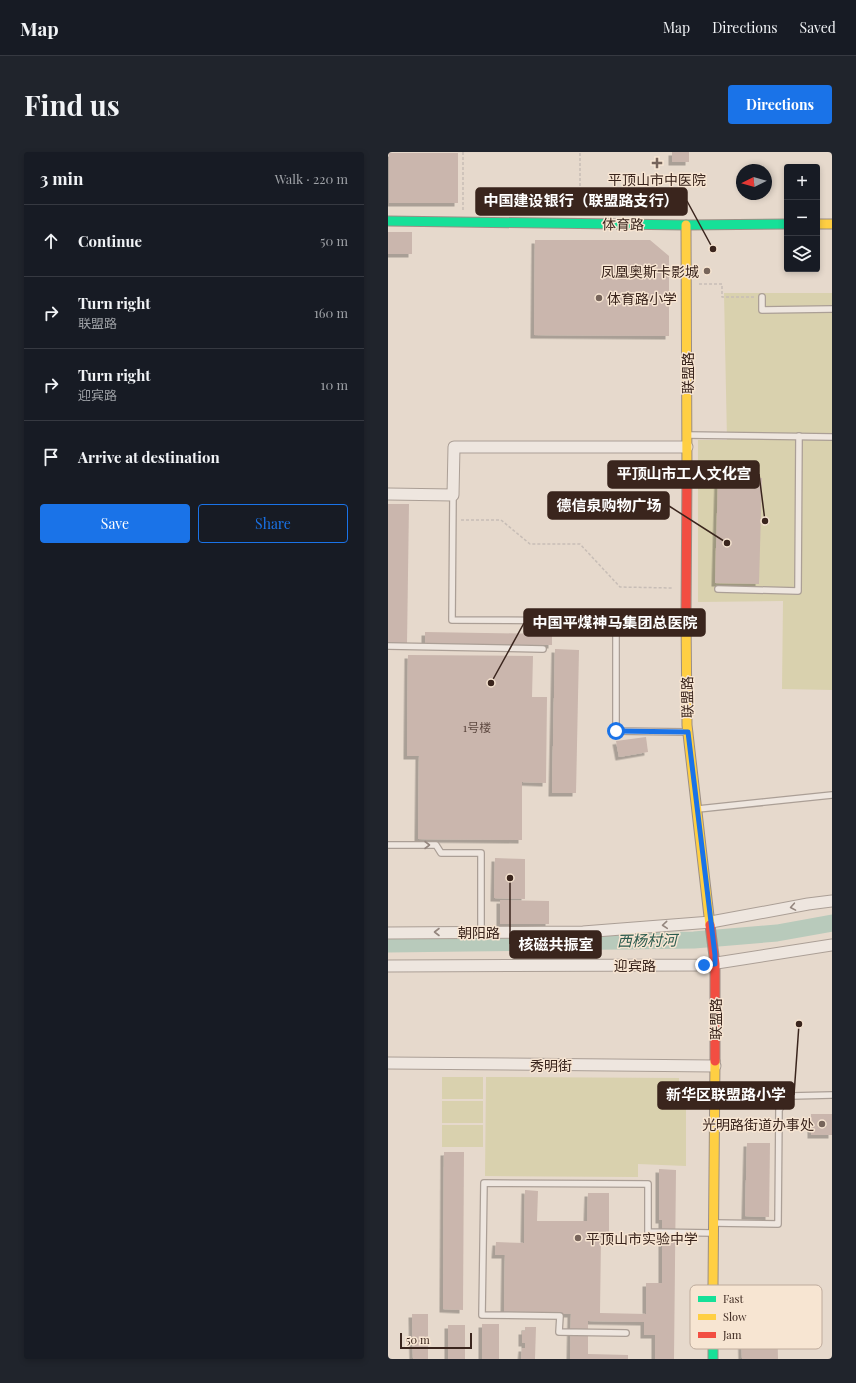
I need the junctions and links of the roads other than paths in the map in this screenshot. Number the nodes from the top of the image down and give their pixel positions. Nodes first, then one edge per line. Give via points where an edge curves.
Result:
1 (388, 221) edge
2 (784, 224) edge
3 (820, 224) edge
4 (832, 224) edge
5 (686, 225) junction
6 (762, 297) road end
7 (832, 309) edge
8 (687, 435) junction
9 (799, 436) junction
10 (832, 437) edge
11 (687, 447) junction
12 (388, 494) edge
13 (453, 495) junction
14 (718, 589) dead end
15 (388, 646) edge
16 (543, 649) dead end
17 (688, 732) junction
18 (832, 795) edge
19 (697, 809) junction
20 (388, 845) edge
21 (832, 901) edge
22 (711, 924) junction
23 (481, 932) junction
24 (388, 933) edge
25 (832, 945) edge
26 (715, 960) junction
27 (388, 966) edge
28 (388, 1063) edge
29 (715, 1066) junction
30 (832, 1095) edge
31 (714, 1224) junction
32 (714, 1234) junction
33 (714, 1285) edge
34 (626, 1333) dead end
35 (713, 1349) edge
36 (713, 1359) edge

1 - 5 street, 体育路
2 - 5 street, 体育路
3 - 4 street
5 - 8 street, 联盟路
6 - 7 lane via 762,310
8 - 9 lane
8 - 11 street, 联盟路
9 - 10 lane
9 - 14 lane via 798,591
11 - 13 street via 454,447
11 - 17 street, 联盟路
12 - 13 street
13 - 17 lane via 452,620 616,622 616,731
15 - 16 lane
17 - 19 street, 联盟路
18 - 19 lane
19 - 22 street, 联盟路
20 -> 23 lane via 436,846 441,853 481,853
21 -> 22 street, 朝阳路
22 -> 23 street, 朝阳路 via 583,932
22 - 26 street, 联盟路
23 -> 24 street, 朝阳路
25 - 26 street, 迎宾路
26 - 27 street, 迎宾路 via 704,965
26 - 29 street, 联盟路
28 - 29 street, 秀明街
29 - 31 street, 联盟路
30 - 31 lane via 791,1096 779,1110 778,1224
31 - 32 street, 联盟路
32 - 33 street, 联盟路
32 - 34 lane via 648,1232 648,1184 484,1183 482,1315 560,1316 559,1332
35 - 36 street, 联盟路

